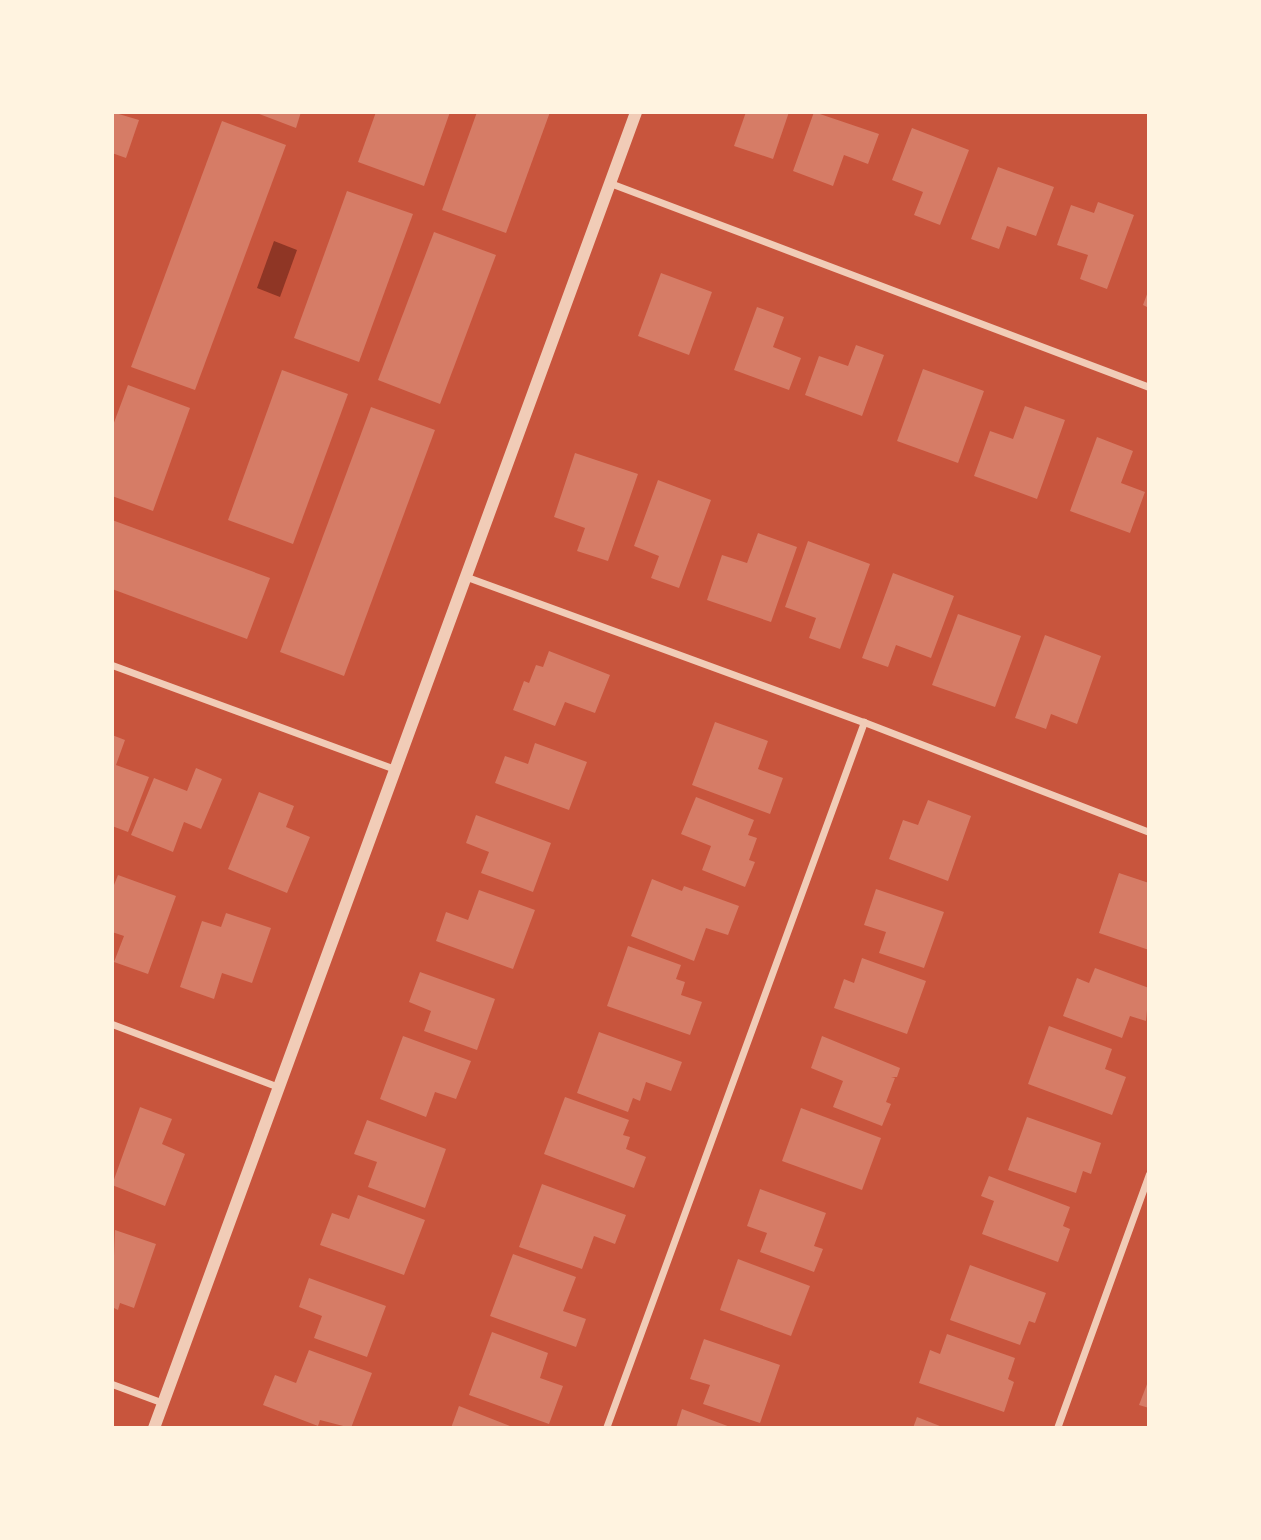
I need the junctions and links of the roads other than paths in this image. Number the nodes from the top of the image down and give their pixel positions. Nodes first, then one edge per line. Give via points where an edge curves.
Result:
1 (636, 112) edge
2 (610, 183) junction
3 (1149, 387) edge
4 (467, 577) junction
5 (112, 665) edge
6 (864, 722) junction
7 (395, 769) junction
8 (1149, 832) edge
9 (112, 1024) edge
10 (280, 1087) junction
11 (1149, 1174) edge
12 (112, 1384) edge
13 (163, 1403) junction
14 (155, 1428) edge
15 (606, 1428) edge
16 (1057, 1428) edge

1 - 2 street
2 - 3 street
2 - 4 street
4 - 6 street
4 - 7 street
5 - 7 street
6 - 8 street
6 - 15 street
7 - 10 street
9 - 10 street
10 - 13 street
11 - 16 street
12 - 13 street
13 - 14 street

